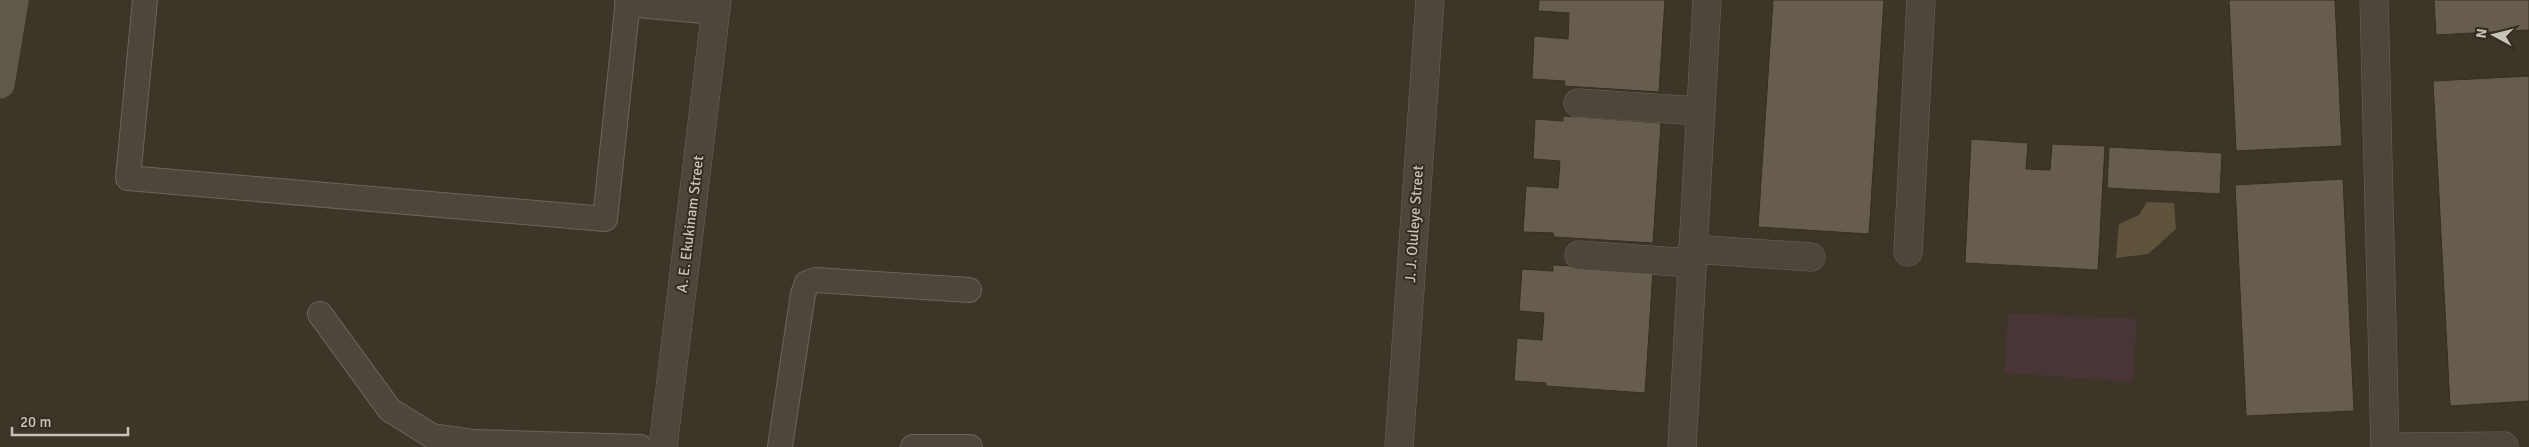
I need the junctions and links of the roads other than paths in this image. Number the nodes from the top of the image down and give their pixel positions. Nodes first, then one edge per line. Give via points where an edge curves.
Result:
1 (14, 0) edge
2 (145, 0) edge
3 (1430, 0) edge
4 (1707, 0) edge
5 (1921, 0) edge
6 (2374, 0) edge
7 (627, 2) edge
8 (716, 6) edge
9 (0, 84) edge
10 (1578, 103) dead end
11 (1700, 111) junction
12 (1908, 252) dead end
13 (1579, 255) dead end
14 (1692, 256) junction
15 (1812, 257) dead end
16 (969, 290) dead end
17 (320, 314) dead end
18 (2504, 446) dead end
19 (640, 447) edge
20 (663, 447) edge
21 (780, 447) edge
22 (913, 447) edge
23 (970, 447) edge
24 (1398, 447) edge
25 (1682, 447) edge
26 (2385, 447) edge
27 (2402, 447) edge

1 - 9 main road
2 - 7 lane via 128,178 605,219
3 - 24 street, J. J. Oluleye Street
4 - 11 street
5 - 12 street
6 - 26 street
7 - 8 lane
8 - 20 street, A. E. Ekukinam Street
10 - 11 street
11 - 14 street
13 - 14 street
14 - 15 street
14 - 25 street
16 - 21 lane via 816,280 807,283
17 - 19 lane via 390,410 432,436 474,442
18 - 27 street
22 - 23 lane

